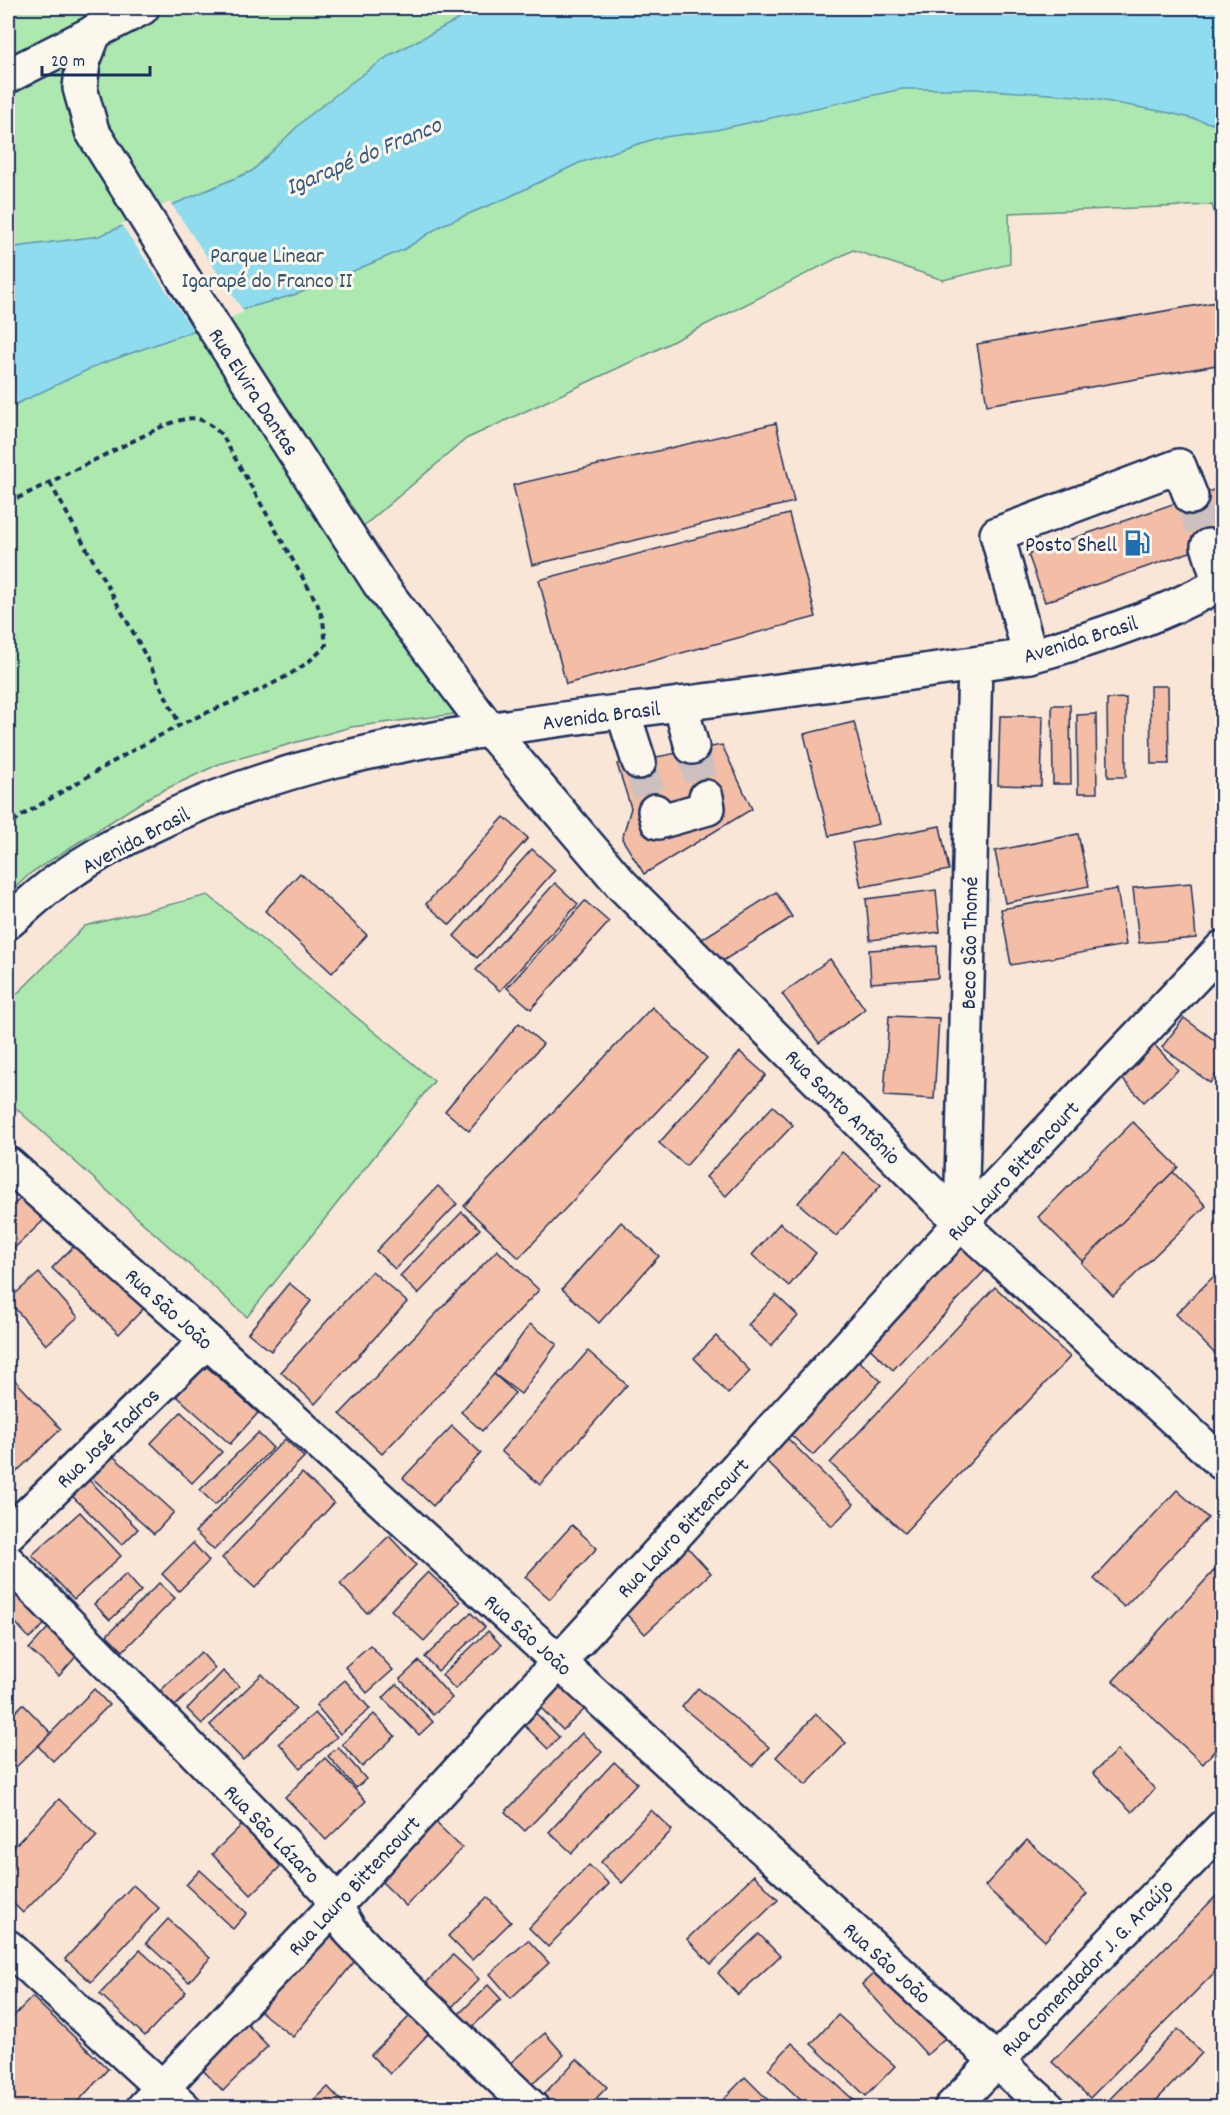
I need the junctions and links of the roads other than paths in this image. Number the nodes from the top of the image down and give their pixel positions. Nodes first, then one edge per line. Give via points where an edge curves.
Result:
1 (142, 8) edge
2 (95, 31) junction
3 (8, 76) edge
4 (1191, 497) tunnel mouth
5 (1208, 546) tunnel mouth
6 (1221, 584) edge
7 (1030, 656) junction
8 (975, 664) junction
9 (680, 704) junction
10 (623, 711) junction
11 (488, 728) junction
12 (692, 747) tunnel mouth
13 (639, 762) tunnel mouth
14 (706, 797) dead end
15 (655, 811) dead end
16 (8, 922) edge
17 (1222, 948) edge
18 (8, 1164) edge
19 (961, 1223) junction
20 (207, 1341) junction
21 (1222, 1462) edge
22 (8, 1534) edge
23 (8, 1562) edge
24 (559, 1661) junction
25 (1222, 1828) edge
26 (336, 1905) junction
27 (8, 1947) edge
28 (995, 2060) junction
29 (163, 2101) edge
30 (532, 2108) edge
31 (951, 2108) edge
32 (1048, 2108) edge

1 - 2 main road
2 - 3 main road
2 - 11 main road, Rua Elvira Dantas via 80,88 92,131 379,583
4 - 7 main road via 1179,466 997,534
5 - 6 main road
6 - 7 main road, Avenida Brasil via 1139,622
7 - 8 main road, Avenida Brasil
8 - 9 main road, Avenida Brasil
8 - 19 main road, Beco São Thomé
9 - 10 main road, Avenida Brasil
9 - 12 main road
10 - 11 main road, Avenida Brasil
10 - 13 main road
11 - 16 main road, Avenida Brasil via 309,767 224,794 137,833 57,881
11 - 19 main road, Rua Santo Antônio via 622,885
14 - 15 main road via 708,808 658,822
17 - 19 main road, Rua Lauro Bittencourt
18 - 20 main road, Rua São João
19 - 21 main road, Rua Santo Antônio
19 - 24 main road, Rua Lauro Bittencourt
20 - 22 main road, Rua José Tadros
20 - 24 main road, Rua São João
23 - 26 main road, Rua São Lázaro via 283,1842
24 - 26 main road, Rua Lauro Bittencourt
24 - 28 main road, Rua São João
25 - 28 main road, Rua Comendador J. G. Araújo
26 - 29 main road, Rua Lauro Bittencourt
26 - 30 main road, Rua São Lázaro via 350,1930 384,1968
27 - 29 main road
28 - 31 main road, Rua Comendador J. G. Araújo
28 - 32 main road, Rua São João

